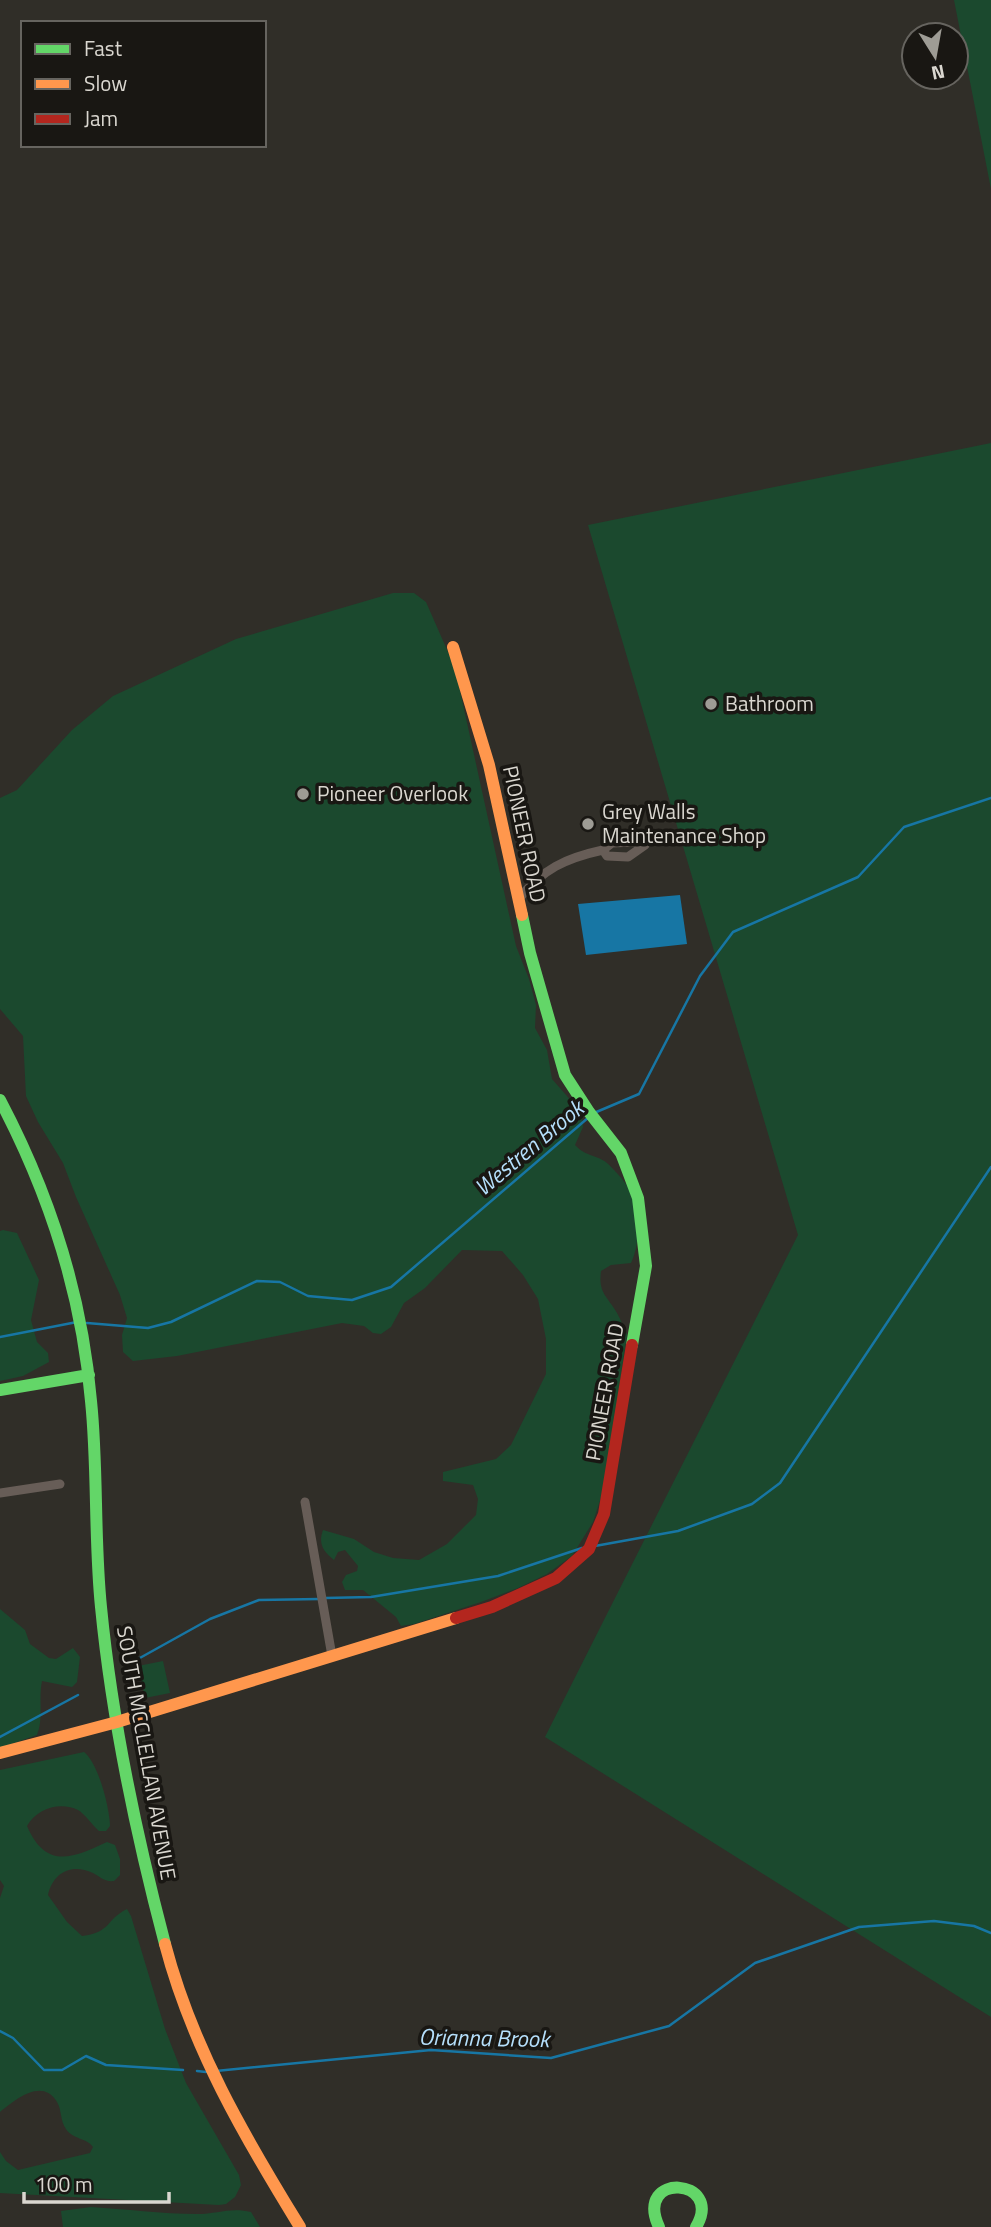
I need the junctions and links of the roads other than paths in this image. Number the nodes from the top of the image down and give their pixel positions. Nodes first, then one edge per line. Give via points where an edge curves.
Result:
1 (453, 647) dead end
2 (604, 850) dead end
3 (518, 900) junction
4 (0, 1100) edge
5 (89, 1375) junction
6 (0, 1390) edge
7 (60, 1484) dead end
8 (0, 1493) edge
9 (305, 1502) dead end
10 (332, 1656) junction
11 (117, 1722) junction
12 (0, 1753) edge
13 (300, 2227) edge
14 (659, 2227) edge
15 (696, 2227) edge

1 - 3 street, PIONEER ROAD via 489,765
2 - 3 street via 575,856 548,869
3 - 10 street, PIONEER ROAD via 565,1075 621,1153 638,1198 646,1266 604,1514 589,1549 556,1578 492,1607
4 - 5 street, SOUTH MCCLELLAN AVENUE via 61,1241
5 - 6 street
5 - 11 street, SOUTH MCCLELLAN AVENUE via 100,1603
7 - 8 street
9 - 10 street
10 - 11 street, PIONEER ROAD
11 - 12 street, PIONEER ROAD
11 - 13 street, SOUTH MCCLELLAN AVENUE via 154,1908 178,1990 214,2077
14 - 15 street via 653,2214 656,2199 676,2186 691,2190 701,2203

